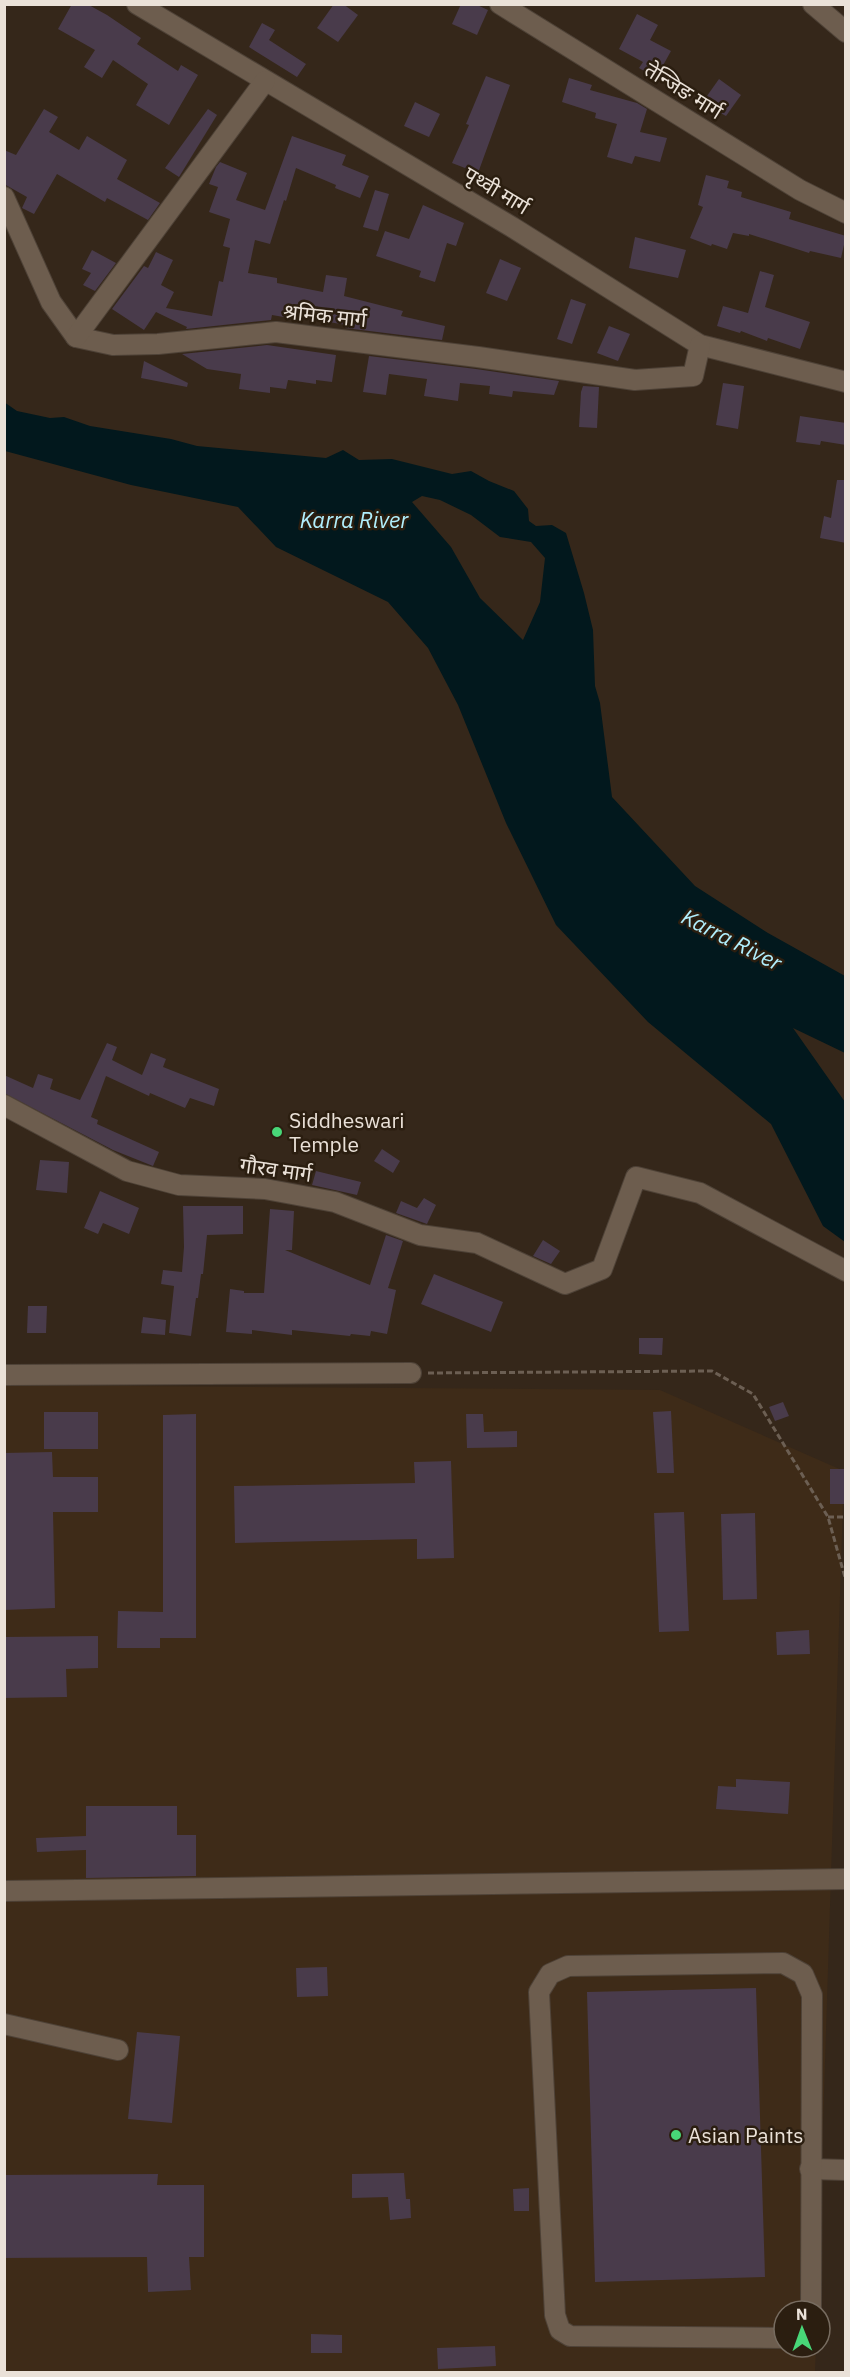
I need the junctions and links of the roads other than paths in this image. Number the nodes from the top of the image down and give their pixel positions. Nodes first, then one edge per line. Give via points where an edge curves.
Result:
1 (137, 4) edge
2 (500, 4) edge
3 (813, 4) edge
4 (846, 32) edge
5 (265, 81) junction
6 (4, 197) edge
7 (846, 213) edge
8 (76, 338) junction
9 (700, 345) junction
10 (846, 382) edge
11 (4, 1105) edge
12 (846, 1271) edge
13 (411, 1373) road end
14 (4, 1375) edge
15 (846, 1879) edge
16 (4, 1891) edge
17 (4, 2024) edge
18 (118, 2050) dead end
19 (810, 2169) junction
20 (846, 2170) edge
21 (811, 2299) edge
22 (772, 2338) edge

1 - 5 street, पृथ्वी मार्ग
2 - 7 street, तेन्जिङ मार्ग via 800,190
3 - 4 street
5 - 8 street
5 - 9 street, पृथ्वी मार्ग via 512,227
6 - 8 street via 51,302
8 - 9 street, श्रमिक मार्ग via 113,345 158,344 276,332 635,380 693,376
9 - 10 street, पृथ्वी मार्ग
11 - 12 street, गौरव मार्ग via 127,1171 179,1185 265,1189 335,1202 420,1235 477,1243 565,1284 602,1269 636,1177 700,1193
13 - 14 street
15 - 16 street
17 - 18 street
19 - 20 street
19 - 21 street
19 - 22 street via 812,1995 803,1974 783,1963 568,1966 550,1974 539,1992 555,2315 560,2330 570,2336

